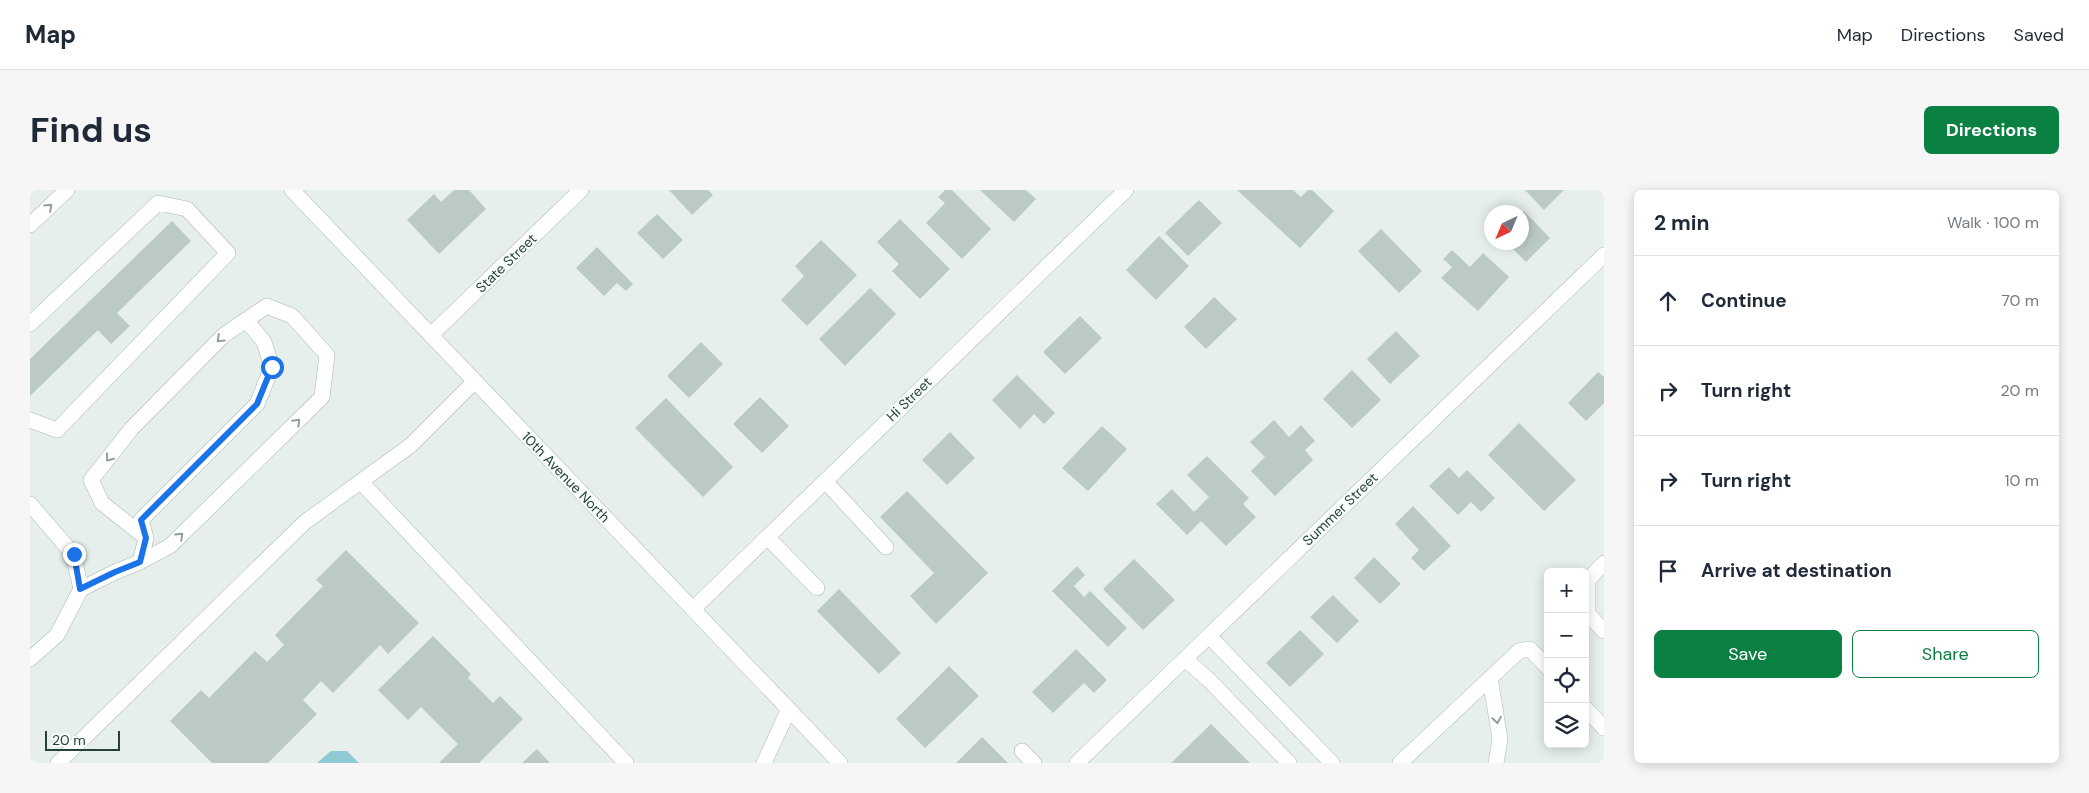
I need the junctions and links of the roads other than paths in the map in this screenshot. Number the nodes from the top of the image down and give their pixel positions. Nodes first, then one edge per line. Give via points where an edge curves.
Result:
1 (67, 190) edge
2 (292, 190) edge
3 (581, 190) edge
4 (1126, 190) edge
5 (30, 225) edge
6 (1604, 255) edge
7 (33, 316) edge
8 (246, 320) junction
9 (431, 335) junction
10 (475, 382) junction
11 (30, 420) edge
12 (825, 481) junction
13 (361, 482) junction
14 (30, 504) edge
15 (767, 537) junction
16 (146, 538) junction
17 (886, 546) dead end
18 (140, 562) junction
19 (1604, 563) edge
20 (817, 588) dead end
21 (80, 589) junction
22 (693, 609) junction
23 (1604, 631) edge
24 (1209, 636) junction
25 (30, 659) edge
26 (1185, 659) junction
27 (1544, 664) edge
28 (1490, 678) junction
29 (789, 709) junction
30 (1589, 712) edge
31 (1604, 728) edge
32 (1022, 751) dead end
33 (58, 763) edge
34 (626, 763) edge
35 (764, 763) edge
36 (840, 763) edge
37 (1034, 763) edge
38 (1077, 763) edge
39 (1287, 763) edge
40 (1332, 763) edge
41 (1400, 763) edge
42 (1496, 763) edge

5 -> 1 street
2 - 9 street, 10th Avenue North
3 - 9 street, State Street
4 - 12 street, Hi Street
6 - 24 street, Summer Street
7 - 11 street via 158,203 187,209 228,253 57,430
8 - 16 street via 264,342 272,367 257,404 141,520
8 -> 16 street via 224,335 132,428 91,480 102,503
18 -> 8 street via 170,546 322,397 327,355 292,316 267,306
9 - 10 street, 10th Avenue North
10 - 13 street via 411,445
10 - 22 street, 10th Avenue North
12 - 15 street, Hi Street
12 - 17 street
13 - 33 street via 305,522
13 - 34 street
14 - 21 street via 74,554
15 - 20 street
15 - 22 street, Hi Street
16 - 18 street
18 - 21 street
19 - 23 street via 1588,580 1588,614
21 - 25 street via 57,634
22 - 29 street, 10th Avenue North
24 - 26 street, Summer Street
24 - 40 street
26 - 38 street, Summer Street
26 - 39 street
27 - 28 street via 1530,649 1519,651
28 - 41 street
28 -> 42 street via 1500,739
29 - 35 street
29 - 36 street, 10th Avenue North
30 - 31 street
32 - 37 street

